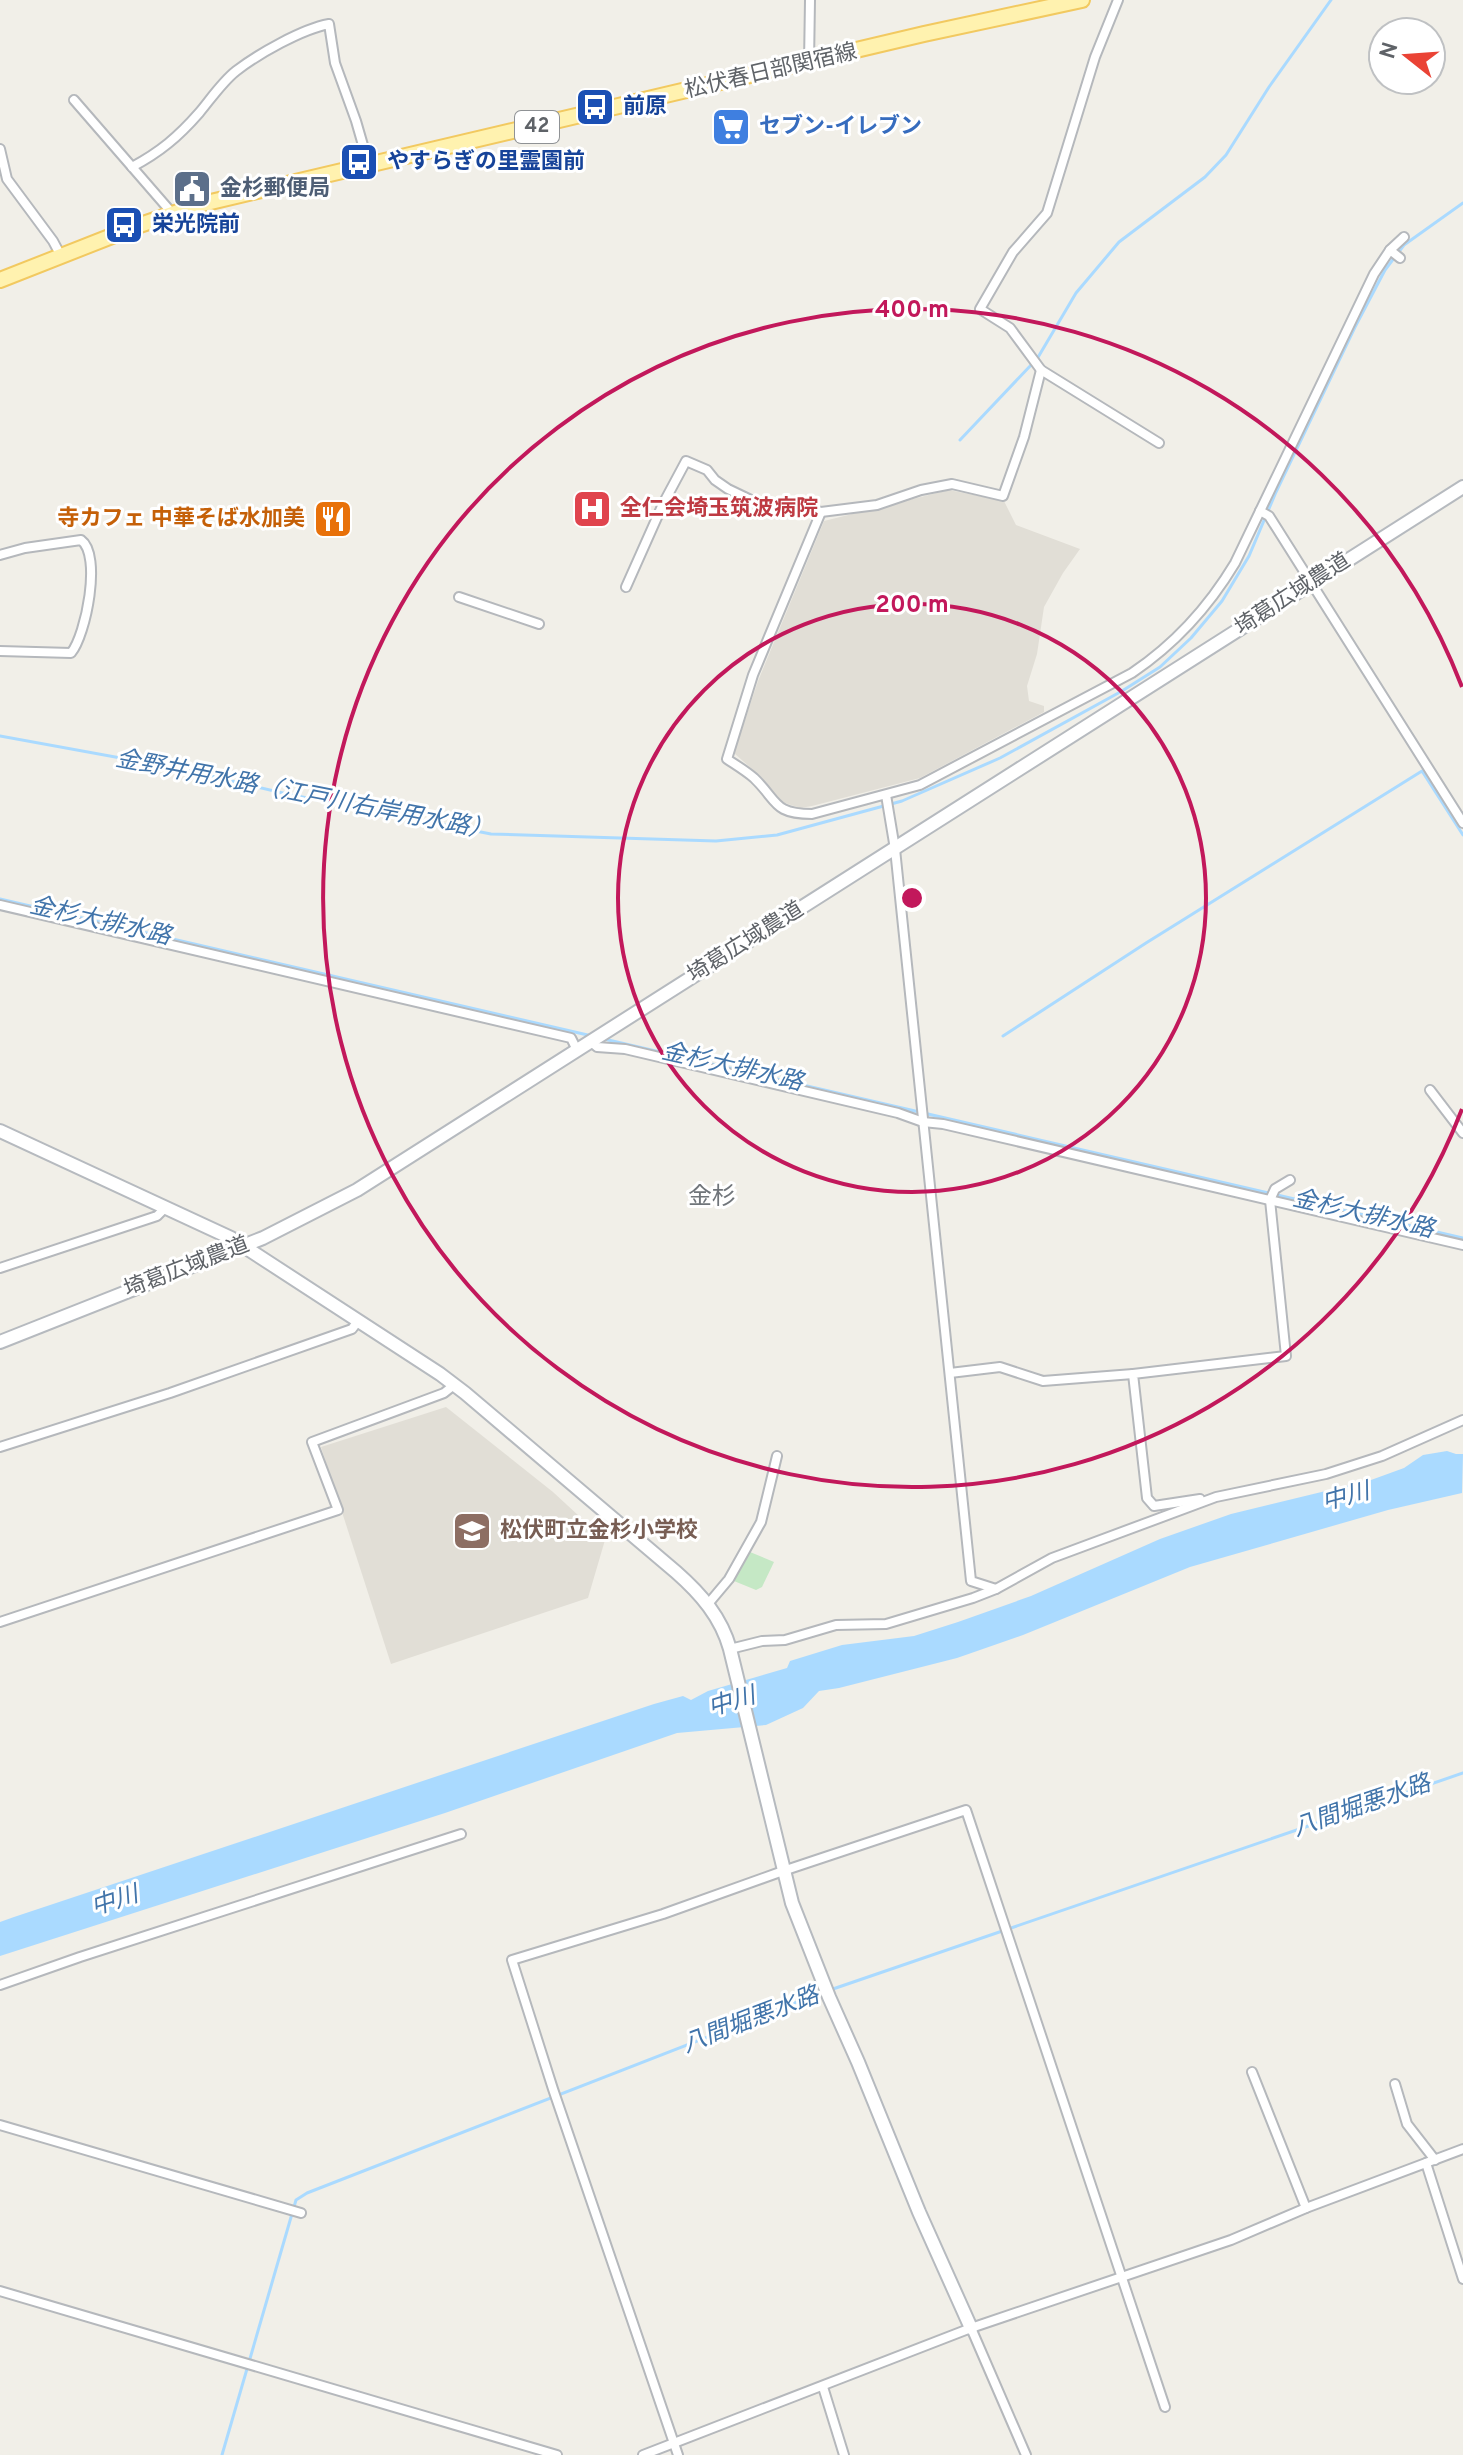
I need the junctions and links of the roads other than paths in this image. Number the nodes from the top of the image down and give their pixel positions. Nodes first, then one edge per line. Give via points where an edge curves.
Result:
1 (810, 0) edge
2 (1082, 0) edge
3 (1118, 0) edge
4 (809, 63) junction
5 (74, 100) dead end
6 (0, 149) edge
7 (369, 166) junction
8 (132, 167) junction
9 (172, 213) junction
10 (1404, 237) dead end
11 (1390, 250) junction
12 (61, 256) junction
13 (1400, 258) dead end
14 (0, 280) edge
15 (1036, 365) junction
16 (1159, 443) dead end
17 (1463, 487) edge
18 (821, 512) junction
19 (1264, 513) junction
20 (0, 555) edge
21 (1312, 583) junction
22 (626, 587) dead end
23 (459, 597) dead end
24 (539, 624) dead end
25 (0, 651) edge
26 (886, 795) junction
27 (1463, 823) edge
28 (895, 849) junction
29 (0, 905) edge
30 (591, 1042) junction
31 (577, 1050) junction
32 (1430, 1090) dead end
33 (923, 1122) junction
34 (0, 1131) edge
35 (1463, 1133) edge
36 (1290, 1180) dead end
37 (1270, 1200) junction
38 (166, 1207) junction
39 (242, 1245) junction
40 (1463, 1245) edge
41 (0, 1268) edge
42 (358, 1321) junction
43 (0, 1342) edge
44 (950, 1373) junction
45 (1133, 1374) junction
46 (454, 1385) junction
47 (1463, 1420) edge
48 (0, 1447) edge
49 (777, 1456) dead end
50 (1216, 1497) junction
51 (996, 1589) junction
52 (708, 1604) junction
53 (0, 1622) edge
54 (731, 1651) junction
55 (461, 1834) dead end
56 (783, 1871) junction
57 (0, 1985) edge
58 (1252, 2072) dead end
59 (1395, 2084) dead end
60 (0, 2125) edge
61 (1463, 2149) edge
62 (1431, 2162) junction
63 (1306, 2208) junction
64 (301, 2213) dead end
65 (1121, 2277) junction
66 (1463, 2279) edge
67 (0, 2291) edge
68 (971, 2328) junction
69 (823, 2387) junction
70 (1165, 2407) dead end
71 (674, 2443) junction
72 (557, 2455) edge
73 (643, 2455) edge
74 (678, 2455) edge
75 (844, 2455) edge
76 (1026, 2455) edge

1 - 4 street
2 - 4 main road, 松伏春日部関宿線 / 42
3 - 15 street via 1047,213 1013,252 980,309 1010,328
4 - 7 main road, 松伏春日部関宿線 / 42
5 - 8 street
6 - 12 street via 7,179
7 - 8 street via 335,63 329,24 302,33 234,72 159,152
7 - 9 main road, 松伏春日部関宿線 / 42
8 - 9 street
9 - 12 main road, 松伏春日部関宿線 / 42
10 - 11 street
11 - 13 street
11 - 19 street via 1374,274
12 - 14 main road, 松伏春日部関宿線 / 42
15 - 16 street
15 - 18 street via 1024,437 1003,496 952,484 877,505
17 - 21 street, 埼葛広域農道
18 - 22 street via 753,501 715,480 696,460 686,461
18 - 26 street via 753,675 727,759 786,812 812,814
19 - 21 street
19 - 26 street via 1220,587 1155,657 920,785
20 - 25 street via 81,540 90,555 90,601 71,653
21 - 27 street
21 - 28 street, 埼葛広域農道
23 - 24 street
26 - 28 street
28 - 30 street, 埼葛広域農道
28 - 33 street
29 - 31 street via 571,1038
30 - 31 street, 埼葛広域農道
30 - 33 street
31 - 39 street, 埼葛広域農道 via 357,1190
32 - 35 street
33 - 37 street
33 - 44 street
34 - 38 street
36 - 37 street via 1275,1189
37 - 40 street
37 - 45 street via 1286,1356
38 - 39 street
38 - 41 street via 157,1216
39 - 42 street
39 - 43 street, 埼葛広域農道
42 - 46 street
42 - 48 street via 352,1329 226,1374
44 - 45 street via 1000,1367 1043,1381
44 - 51 street via 971,1581
45 - 50 street via 1147,1498 1154,1506
46 - 52 street
46 - 53 street via 312,1442 338,1510
47 - 50 street via 1326,1474
49 - 52 street via 761,1522 729,1579
50 - 51 street via 1052,1558
51 - 54 street via 886,1624 836,1625
52 - 54 street
54 - 56 street
55 - 57 street
56 - 65 street via 966,1810
56 - 68 street via 826,1991
56 - 71 street via 512,1960
58 - 63 street
59 - 62 street via 1407,2124
60 - 64 street
61 - 62 street
62 - 63 street
62 - 66 street
63 - 65 street
65 - 68 street
65 - 70 street
67 - 72 street
68 - 69 street
68 - 76 street
69 - 71 street
69 - 75 street
71 - 73 street
71 - 74 street

